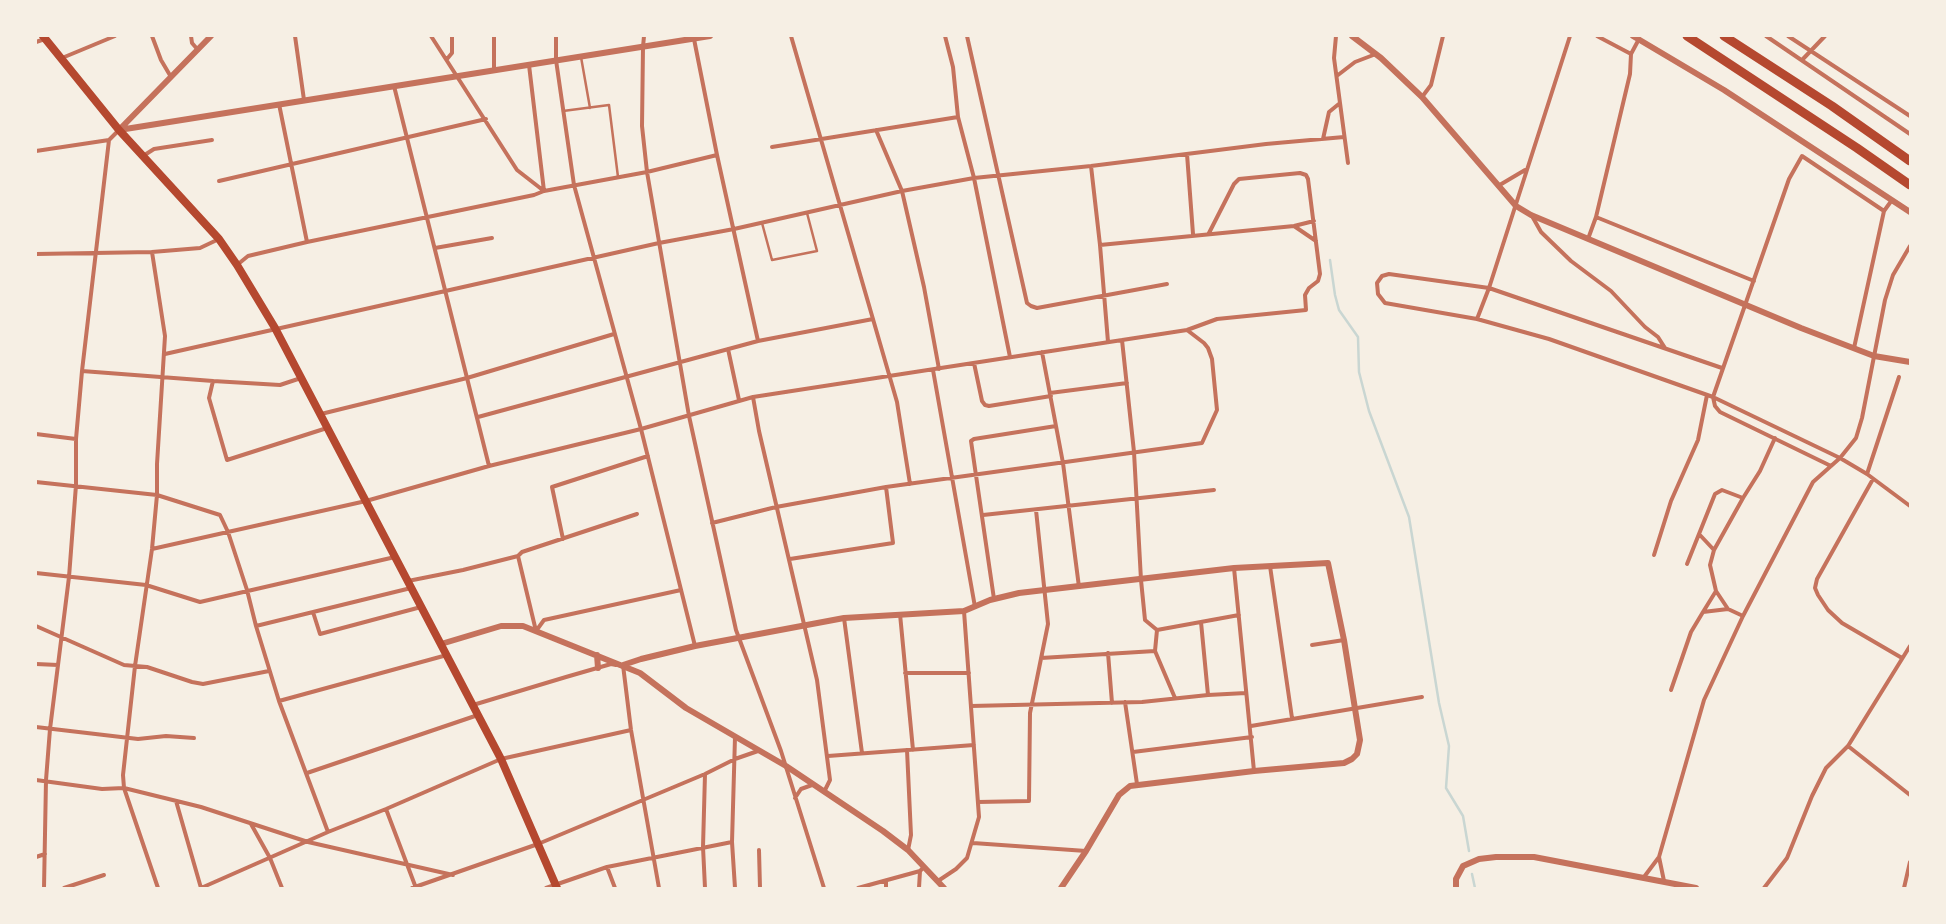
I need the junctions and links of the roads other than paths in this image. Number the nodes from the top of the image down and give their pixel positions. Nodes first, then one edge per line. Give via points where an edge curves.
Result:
1 (115, 36) edge
2 (152, 36) edge
3 (191, 36) edge
4 (211, 36) edge
5 (295, 36) edge
6 (431, 36) edge
7 (452, 36) edge
8 (494, 36) edge
9 (556, 36) edge
10 (644, 36) edge
11 (710, 36) edge
12 (791, 36) edge
13 (945, 36) edge
14 (967, 36) edge
15 (1336, 36) edge
16 (1352, 36) edge
17 (1443, 36) edge
18 (1570, 36) edge
19 (1597, 36) edge
20 (1686, 36) edge
21 (1724, 36) edge
22 (1766, 36) edge
23 (1788, 36) edge
24 (1825, 36) edge
25 (45, 38) edge
26 (682, 38) edge
27 (694, 38) junction
28 (1636, 38) edge
29 (36, 42) edge
30 (642, 47) junction
31 (198, 50) junction
32 (1812, 51) junction
33 (1376, 54) junction
34 (1631, 54) junction
35 (580, 56) junction
36 (62, 58) junction
37 (447, 59) junction
38 (556, 60) junction
39 (1802, 60) junction
40 (529, 65) junction
41 (494, 70) junction
42 (1338, 75) junction
43 (455, 76) junction
44 (171, 77) junction
45 (394, 86) junction
46 (1422, 97) junction
47 (304, 100) junction
48 (1340, 103) junction
49 (279, 104) junction
50 (590, 108) junction
51 (563, 111) junction
52 (1910, 116) edge
53 (958, 117) junction
54 (486, 119) junction
55 (119, 130) junction
56 (876, 130) junction
57 (1910, 134) edge
58 (408, 137) junction
59 (1344, 137) junction
60 (1323, 139) junction
61 (109, 140) junction
62 (212, 140) dead end
63 (821, 140) junction
64 (772, 147) dead end
65 (36, 150) edge
66 (1187, 154) junction
67 (717, 155) junction
68 (143, 156) junction
69 (1910, 161) edge
70 (1348, 163) dead end
71 (291, 164) junction
72 (1091, 166) junction
73 (1526, 170) junction
74 (647, 172) junction
75 (999, 175) junction
76 (618, 178) junction
77 (974, 178) junction
78 (219, 181) dead end
79 (574, 185) junction
80 (1910, 185) edge
81 (1498, 186) junction
82 (544, 191) junction
83 (902, 191) junction
84 (1892, 200) junction
85 (840, 205) junction
86 (1516, 206) junction
87 (1884, 211) junction
88 (1910, 212) edge
89 (806, 213) junction
90 (1531, 215) junction
91 (427, 217) junction
92 (1596, 217) junction
93 (1314, 221) junction
94 (762, 223) junction
95 (1294, 226) junction
96 (734, 229) junction
97 (1208, 233) junction
98 (1193, 234) junction
99 (492, 238) dead end
100 (219, 239) junction
101 (1588, 240) junction
102 (1316, 241) junction
103 (306, 242) junction
104 (659, 243) junction
105 (1100, 244) junction
106 (1910, 246) edge
107 (435, 248) junction
108 (152, 252) junction
109 (96, 253) junction
110 (36, 254) edge
111 (593, 258) junction
112 (237, 265) junction
113 (1754, 281) junction
114 (1167, 284) dead end
115 (1489, 288) junction
116 (445, 290) junction
117 (1103, 296) junction
118 (1746, 304) junction
119 (1477, 318) junction
120 (872, 319) junction
121 (275, 328) junction
122 (1187, 330) junction
123 (614, 334) junction
124 (1122, 340) junction
125 (758, 341) junction
126 (1108, 342) junction
127 (1665, 348) junction
128 (1854, 348) junction
129 (728, 349) junction
130 (1042, 352) junction
131 (165, 354) junction
132 (1874, 356) junction
133 (1010, 357) junction
134 (1910, 362) edge
135 (680, 363) junction
136 (974, 363) junction
137 (1722, 368) junction
138 (939, 369) junction
139 (933, 370) junction
140 (82, 371) junction
141 (890, 377) junction
142 (1899, 377) dead end
143 (162, 378) junction
144 (301, 378) junction
145 (467, 378) junction
146 (627, 378) junction
147 (213, 381) junction
148 (1127, 382) junction
149 (1050, 394) junction
150 (1707, 395) junction
151 (753, 397) junction
152 (1713, 397) junction
153 (739, 400) junction
154 (320, 414) junction
155 (689, 416) junction
156 (478, 417) junction
157 (1056, 426) junction
158 (328, 428) junction
159 (642, 429) junction
160 (36, 434) edge
161 (1775, 438) junction
162 (76, 439) junction
163 (1134, 452) junction
164 (648, 456) junction
165 (1840, 458) junction
166 (1063, 463) junction
167 (489, 466) junction
168 (1831, 466) junction
169 (1867, 474) junction
170 (976, 475) junction
171 (951, 478) junction
172 (1873, 479) junction
173 (36, 482) edge
174 (910, 484) junction
175 (76, 485) junction
176 (886, 487) junction
177 (1214, 490) dead end
178 (157, 495) junction
179 (1743, 498) junction
180 (1137, 499) junction
181 (366, 501) junction
182 (1068, 506) junction
183 (1910, 506) edge
184 (776, 507) junction
185 (1036, 510) junction
186 (637, 514) dead end
187 (983, 515) junction
188 (712, 524) junction
189 (228, 532) junction
190 (1699, 534) junction
191 (563, 539) junction
192 (152, 549) junction
193 (1714, 550) junction
194 (1654, 555) dead end
195 (518, 556) junction
196 (396, 557) junction
197 (790, 559) junction
198 (1687, 564) dead end
199 (1270, 566) junction
200 (1234, 568) junction
201 (36, 573) edge
202 (69, 577) junction
203 (1141, 580) junction
204 (146, 585) junction
205 (410, 585) junction
206 (1079, 587) junction
207 (247, 590) junction
208 (681, 590) junction
209 (1044, 591) junction
210 (1716, 591) junction
211 (994, 599) junction
212 (421, 607) junction
213 (975, 607) junction
214 (1728, 609) junction
215 (964, 611) junction
216 (313, 612) junction
217 (1703, 612) junction
218 (900, 614) junction
219 (1238, 615) junction
220 (1743, 616) junction
221 (844, 618) junction
222 (1201, 622) junction
223 (805, 624) junction
224 (36, 626) edge
225 (256, 626) junction
226 (1157, 630) junction
227 (536, 631) junction
228 (62, 637) junction
229 (739, 638) junction
230 (1344, 640) junction
231 (441, 644) junction
232 (1312, 645) dead end
233 (695, 646) junction
234 (1910, 646) edge
235 (1155, 651) junction
236 (1108, 653) junction
237 (447, 655) junction
238 (597, 655) junction
239 (1041, 658) junction
240 (1902, 658) junction
241 (36, 664) edge
242 (58, 665) junction
243 (135, 666) junction
244 (623, 666) junction
245 (598, 668) junction
246 (269, 671) junction
247 (905, 673) junction
248 (969, 673) junction
249 (1671, 690) dead end
250 (1246, 694) junction
251 (1208, 695) junction
252 (1422, 697) dead end
253 (1175, 698) junction
254 (279, 701) junction
255 (1125, 702) junction
256 (1112, 703) junction
257 (1031, 704) junction
258 (473, 705) junction
259 (971, 706) junction
260 (1355, 708) junction
261 (478, 715) junction
262 (1292, 718) junction
263 (1251, 726) junction
264 (36, 727) edge
265 (50, 728) junction
266 (632, 730) junction
267 (127, 736) junction
268 (1252, 737) junction
269 (194, 738) dead end
270 (734, 738) junction
271 (974, 745) junction
272 (1848, 746) junction
273 (907, 750) junction
274 (913, 750) junction
275 (758, 751) junction
276 (1134, 752) junction
277 (862, 753) junction
278 (828, 756) junction
279 (501, 759) junction
280 (735, 759) junction
281 (786, 766) junction
282 (1254, 770) junction
283 (307, 773) junction
284 (705, 774) junction
285 (36, 780) edge
286 (46, 780) junction
287 (1137, 784) junction
288 (812, 785) junction
289 (124, 788) junction
290 (824, 792) junction
291 (1910, 795) edge
292 (795, 798) junction
293 (644, 799) junction
294 (176, 801) junction
295 (978, 802) junction
296 (386, 809) junction
297 (251, 823) junction
298 (328, 832) junction
299 (308, 842) junction
300 (732, 842) junction
301 (973, 843) junction
302 (538, 844) junction
303 (703, 847) junction
304 (759, 850) dead end
305 (908, 850) junction
306 (1086, 851) junction
307 (45, 854) junction
308 (36, 857) edge
309 (1659, 857) junction
310 (270, 858) junction
311 (654, 858) junction
312 (1910, 862) edge
313 (405, 863) junction
314 (607, 868) junction
315 (922, 869) junction
316 (104, 875) dead end
317 (453, 875) junction
318 (1644, 877) junction
319 (886, 881) junction
320 (938, 881) junction
321 (1664, 881) junction
322 (557, 886) edge
323 (44, 888) edge
324 (64, 888) edge
325 (158, 888) edge
326 (201, 888) edge
327 (282, 888) edge
328 (415, 888) edge
329 (546, 888) edge
330 (615, 888) edge
331 (659, 888) edge
332 (705, 888) edge
333 (735, 888) edge
334 (760, 888) edge
335 (824, 888) edge
336 (858, 888) edge
337 (886, 888) edge
338 (919, 888) edge
339 (944, 888) edge
340 (1062, 888) edge
341 (1456, 888) edge
342 (1696, 888) edge
343 (1764, 888) edge
344 (1904, 888) edge

1 - 36 street
2 - 44 street
3 - 31 street via 192,43
4 - 31 street
5 - 47 street
6 - 37 street
7 - 37 street via 452,53
8 - 41 street
9 - 38 street
10 - 30 street
11 - 27 street
12 - 63 street
13 - 53 street via 953,67
14 - 75 street
15 - 42 street via 1334,58
16 - 33 street
17 - 46 street via 1431,85
18 - 73 street
19 - 34 street
20 - 80 highway
21 - 69 highway via 1832,106
22 - 39 street
23 - 32 street
24 - 32 street
25 - 29 street
25 - 36 main road
26 - 27 street
26 - 30 street
27 - 67 street
28 - 34 street
28 - 84 street via 1724,90
30 - 35 street
30 - 74 street via 642,126
31 - 44 street
32 - 39 street
32 - 52 street
33 - 42 street via 1355,62
33 - 46 street
34 - 92 street via 1630,74
35 - 38 street
35 - 50 lane
36 - 55 main road
37 - 43 street
38 - 40 street
38 - 51 street
39 - 57 street
40 - 41 street
40 - 82 street
41 - 43 street
42 - 48 street
43 - 45 street
43 - 54 street
44 - 55 street
45 - 47 street
45 - 58 street
46 - 81 street
47 - 49 street
48 - 59 street
48 - 60 street via 1328,112
49 - 55 street
49 - 71 street
50 - 51 lane
50 - 76 lane via 609,106
51 - 79 street
53 - 56 street
53 - 77 street
54 - 58 street
54 - 82 street via 517,170
55 - 61 street
55 - 68 main road
56 - 63 street
56 - 83 street
58 - 71 street
58 - 91 street
59 - 60 street
59 - 70 street
60 - 66 street
61 - 65 street
61 - 109 street
62 - 68 street via 154,149
63 - 64 street
63 - 85 street
66 - 72 street
66 - 98 street
67 - 74 street
67 - 96 street
68 - 100 main road
71 - 78 street
71 - 103 street
72 - 75 street
72 - 105 street
73 - 81 street
73 - 86 street
74 - 76 street
74 - 104 street
75 - 77 street
75 - 117 street via 1027,303 1037,308
76 - 79 street
77 - 83 street
77 - 133 street
79 - 82 street
79 - 111 street
81 - 86 street
82 - 91 street
83 - 85 street
83 - 138 street via 924,287
84 - 87 street
84 - 88 street
85 - 89 street
85 - 120 street
86 - 90 street
86 - 115 street
87 - 113 street via 1802,156 1789,179
87 - 128 street
89 - 94 street
89 - 94 lane via 817,251 772,260
90 - 101 street
90 - 127 street via 1541,232 1566,256 1611,291 1658,337
91 - 103 street
91 - 107 street
92 - 101 street
92 - 113 street
93 - 95 street
93 - 97 street via 1306,175 1300,173 1244,177 1239,178 1234,184
93 - 102 street
94 - 96 street
95 - 97 street
95 - 102 street
96 - 104 street
96 - 125 street
97 - 98 street
98 - 105 street
99 - 107 street
100 - 108 street via 200,248
100 - 112 main road
101 - 118 street
102 - 122 street via 1319,278 1306,291 1306,310 1217,319
103 - 112 street via 248,256
104 - 111 street
104 - 135 street
105 - 117 street
106 - 132 street via 1898,265 1889,287
107 - 116 street
108 - 109 street
108 - 131 street via 164,322
109 - 110 street
109 - 140 street
111 - 116 street
111 - 123 street
112 - 121 main road
113 - 118 street
114 - 117 street
115 - 119 street
115 - 119 street via 1389,274 1382,276 1377,287 1378,294 1385,303
115 - 127 street
116 - 121 street
116 - 145 street
117 - 126 street
118 - 128 street
118 - 137 street
119 - 150 street via 1548,339
120 - 125 street
120 - 141 street
121 - 131 street
121 - 144 main road
122 - 124 street
122 - 163 street via 1208,348 1212,360 1217,410 1202,443
123 - 145 street
123 - 146 street
124 - 126 street
124 - 148 street
125 - 129 street
126 - 130 street
127 - 137 street
128 - 132 street
129 - 135 street
129 - 153 street
130 - 133 street
130 - 149 street
131 - 143 street
132 - 134 street
132 - 165 street via 1856,438
133 - 136 street
135 - 146 street
135 - 155 street
136 - 138 street
136 - 149 street via 982,400 989,406
137 - 152 street
138 - 139 street
139 - 141 street
139 - 171 street
140 - 143 street
140 - 162 street
141 - 151 street
141 - 174 street via 898,402
142 - 169 street
143 - 147 street
143 - 178 street
144 - 147 street via 280,385
144 - 154 main road
145 - 154 street
145 - 156 street
146 - 156 street
146 - 159 street
147 - 158 street via 209,398 227,460
148 - 149 street
148 - 163 street
149 - 157 street
150 - 152 street
150 - 194 street via 1698,440 1671,501
151 - 153 street
151 - 184 street
152 - 161 street via 1719,411
152 - 165 street
153 - 155 street
154 - 158 main road
155 - 159 street
155 - 188 street
156 - 167 street
157 - 166 street
157 - 170 street via 970,441
158 - 181 main road
159 - 164 street
159 - 167 street
160 - 162 street
161 - 168 street
161 - 179 street via 1760,471
162 - 175 street
163 - 166 street
163 - 180 street
164 - 191 street via 552,487
164 - 208 street
165 - 168 street
165 - 169 street
166 - 170 street
166 - 182 street
167 - 181 street
168 - 220 street via 1810,487
169 - 172 street
170 - 171 street
170 - 187 street
171 - 174 street
171 - 213 street
172 - 183 street
172 - 240 street via 1816,584 1818,596 1842,623
173 - 175 street
174 - 176 street
175 - 178 street
175 - 202 street
176 - 184 street
176 - 197 street via 893,543
177 - 180 street
178 - 189 street via 220,515
178 - 192 street
179 - 190 street via 1722,490 1715,494
179 - 193 street
180 - 182 street
180 - 203 street
181 - 189 street
181 - 196 main road
182 - 185 street
182 - 206 street
184 - 188 street
184 - 197 street
185 - 187 street
185 - 209 street
186 - 191 street
187 - 211 street
188 - 229 street
189 - 192 street
189 - 207 street
190 - 193 street
190 - 198 street
191 - 195 street via 522,552
192 - 204 street
193 - 210 street via 1710,565
195 - 205 street
195 - 227 street
196 - 205 main road
196 - 207 street
197 - 223 street
199 - 200 street
199 - 230 street via 1328,563
199 - 262 street
200 - 203 street
200 - 219 street
201 - 202 street
202 - 204 street
202 - 228 street
203 - 206 street
203 - 226 street via 1145,620
204 - 207 street via 200,602
204 - 243 street
205 - 212 main road
205 - 216 street
206 - 209 street
207 - 225 street
208 - 227 street via 544,620
208 - 233 street
209 - 211 street
209 - 239 street via 1048,624
210 - 214 street
210 - 217 street
211 - 213 street
212 - 216 street via 320,634
212 - 231 main road
213 - 215 street
214 - 217 street
214 - 220 street
215 - 218 street
215 - 248 street
216 - 225 street
217 - 249 street via 1691,632
218 - 221 street
218 - 247 street
219 - 222 street
219 - 250 street
220 - 309 street via 1704,700
221 - 223 street
221 - 277 street
222 - 226 street
222 - 251 street
223 - 229 street
223 - 278 street via 817,680
224 - 228 street
225 - 246 street
226 - 235 street
227 - 231 street via 523,626 500,626
227 - 238 street
228 - 242 street
228 - 243 street via 124,665
229 - 233 street
229 - 281 street
230 - 232 street
230 - 260 street
231 - 237 main road
233 - 244 street
234 - 240 street
235 - 236 street
235 - 253 street
236 - 239 street
236 - 256 street
237 - 254 street
237 - 258 main road
238 - 244 street
238 - 245 street
239 - 257 street
240 - 272 street
241 - 242 street
242 - 265 street
243 - 246 street via 148,667 203,684
243 - 267 street
244 - 245 street via 612,664
244 - 266 street
244 - 270 street via 640,673 686,708
245 - 258 street
246 - 254 street
247 - 248 street
247 - 274 street
248 - 259 street
250 - 251 street
250 - 263 street
251 - 253 street
252 - 260 street
253 - 255 street
254 - 283 street
255 - 256 street
255 - 276 street
256 - 257 street
257 - 259 street
257 - 295 street via 1029,801
258 - 261 main road
259 - 271 street
260 - 262 street
260 - 282 street via 1360,740 1357,754 1352,759 1344,763
261 - 279 main road
261 - 283 street
262 - 263 street
263 - 268 street
264 - 265 street
265 - 267 street
265 - 286 street
266 - 279 street
266 - 293 street
267 - 269 street via 138,739 166,736
267 - 289 street
268 - 276 street
268 - 282 street
270 - 275 street
270 - 280 street
271 - 274 street
271 - 295 street
272 - 291 street
272 - 343 street via 1826,768 1787,858
273 - 274 street
273 - 277 street
273 - 305 street via 911,835
275 - 280 street
275 - 281 street
276 - 287 street
277 - 278 street
278 - 290 street via 830,780
279 - 296 street
279 - 302 main road
280 - 284 street
280 - 300 street
281 - 288 street
281 - 292 street
282 - 287 street
283 - 298 street
284 - 293 street
284 - 303 street
285 - 286 street
286 - 289 street via 102,789
286 - 307 street
287 - 306 street via 1118,795
288 - 290 street
288 - 292 street via 801,790
289 - 294 street
289 - 325 street
290 - 305 street
292 - 335 street
293 - 302 street
293 - 311 street
294 - 297 street
294 - 326 street
295 - 301 street via 979,817
296 - 298 street
296 - 313 street
297 - 299 street
297 - 310 street
298 - 299 street
299 - 310 street
299 - 313 street
300 - 303 street
300 - 333 street
301 - 306 street
301 - 320 street via 968,858
302 - 317 street
302 - 322 main road
303 - 311 street
303 - 332 street
304 - 334 street
305 - 315 street
306 - 340 street
307 - 308 street
307 - 323 street
309 - 318 street
309 - 321 street
310 - 326 street
310 - 327 street
311 - 314 street
311 - 331 street
312 - 344 street
313 - 317 street
313 - 328 street
314 - 322 street
314 - 330 street
315 - 319 street
315 - 320 street
315 - 338 street
316 - 324 street
317 - 328 street
318 - 321 street
318 - 341 street via 1534,857 1496,856 1468,862 1459,870
319 - 336 street
319 - 337 street
320 - 339 street
321 - 342 street
322 - 329 street

